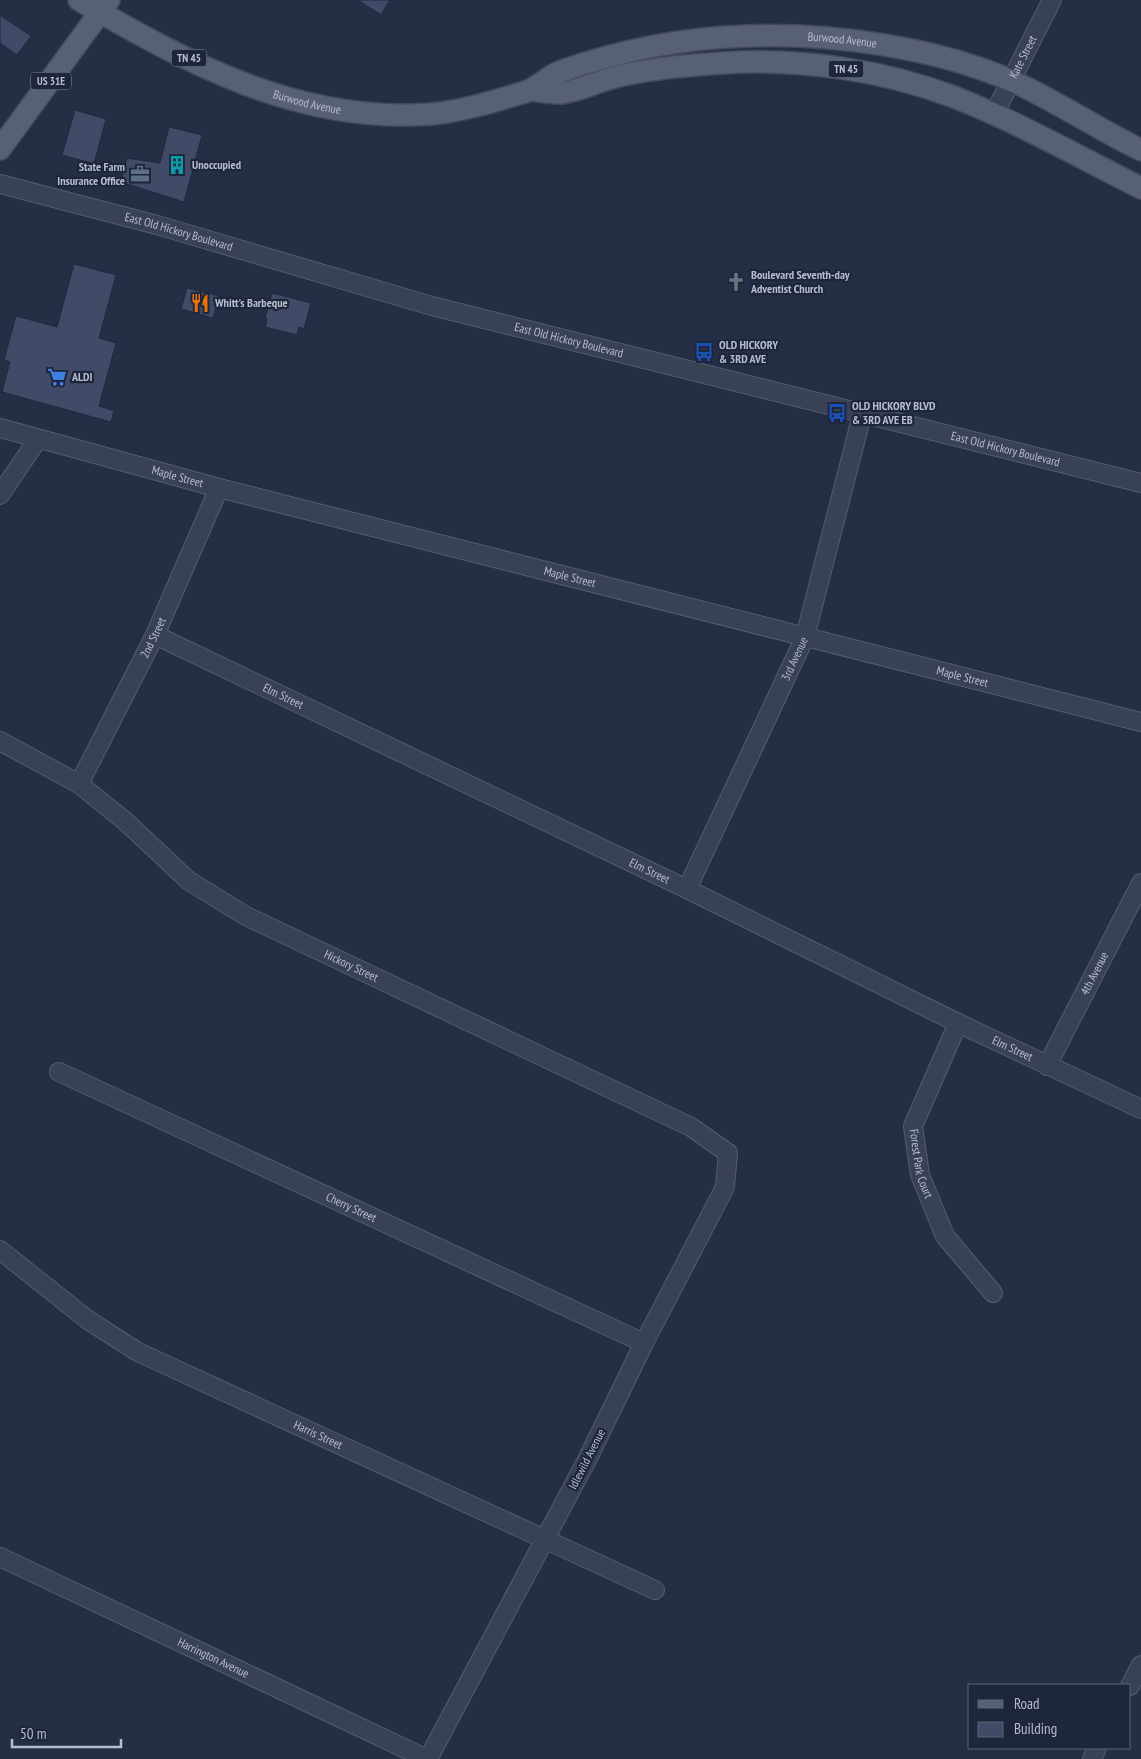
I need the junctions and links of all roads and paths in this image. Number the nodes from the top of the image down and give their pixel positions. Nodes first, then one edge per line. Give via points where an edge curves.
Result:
1 (79, 0) edge
2 (1052, 0) edge
3 (105, 6) edge
4 (1010, 80) junction
5 (530, 90) junction
6 (994, 114) junction
7 (0, 149) edge
8 (1141, 150) edge
9 (0, 184) edge
10 (1141, 188) edge
11 (862, 415) junction
12 (0, 428) edge
13 (38, 439) junction
14 (1141, 483) edge
15 (219, 488) junction
16 (0, 496) edge
17 (155, 635) junction
18 (805, 637) junction
19 (1141, 722) edge
20 (0, 741) edge
21 (79, 784) junction
22 (1141, 883) edge
23 (687, 889) junction
24 (958, 1023) junction
25 (1047, 1066) junction
26 (59, 1072) dead end
27 (1141, 1109) edge
28 (728, 1153) joint
29 (0, 1250) edge
30 (993, 1294) dead end
31 (644, 1343) junction
32 (546, 1538) junction
33 (0, 1557) edge
34 (655, 1590) dead end
35 (1141, 1665) edge
36 (1131, 1684) edge
37 (428, 1759) edge

1 - 3 main road, TN 45
2 - 4 street, Kate Street
3 - 5 main road, Burwood Avenue / TN 45 via 250,87 323,108 384,116 435,114 486,104
3 - 7 main road, US 31E
4 - 5 main road, Burwood Avenue / TN 45 via 891,46 796,36 745,36 687,42 604,58 555,73
4 - 6 street, Kate Street
4 - 8 main road, Burwood Avenue / TN 45
5 - 6 main road, Burwood Avenue / TN 45 via 561,93 619,76 669,67 736,62 807,65 904,82 952,96
6 - 10 main road, Burwood Avenue / TN 45
9 - 11 street, East Old Hickory Boulevard via 157,225 432,306
11 - 14 street, East Old Hickory Boulevard
11 - 18 street, 3rd Avenue
12 - 13 street, Maple Street
13 - 15 street, Maple Street
13 - 16 street
15 - 17 street, 2nd Street
15 - 18 street, Maple Street
17 - 21 street, 2nd Street
17 - 23 street, Elm Street
18 - 19 street, Maple Street
18 - 23 street, 3rd Avenue
20 - 21 street, Hickory Street
21 - 28 street, Hickory Street via 125,821 189,881 246,916 691,1127
22 - 25 street, 4th Avenue
23 - 24 street, Elm Street
24 - 25 street, Elm Street
24 - 30 street, Forest Park Court via 913,1126 920,1175 945,1236
25 - 27 street, Elm Street
26 - 31 street, Cherry Street
28 - 31 street, Idlewild Avenue via 725,1186
29 - 32 street, Harris Street via 88,1320 138,1352
31 - 32 street, Idlewild Avenue
32 - 34 street, Harris Street
32 - 37 street, Idlewild Avenue
33 - 37 street, Harrington Avenue
35 - 36 street

